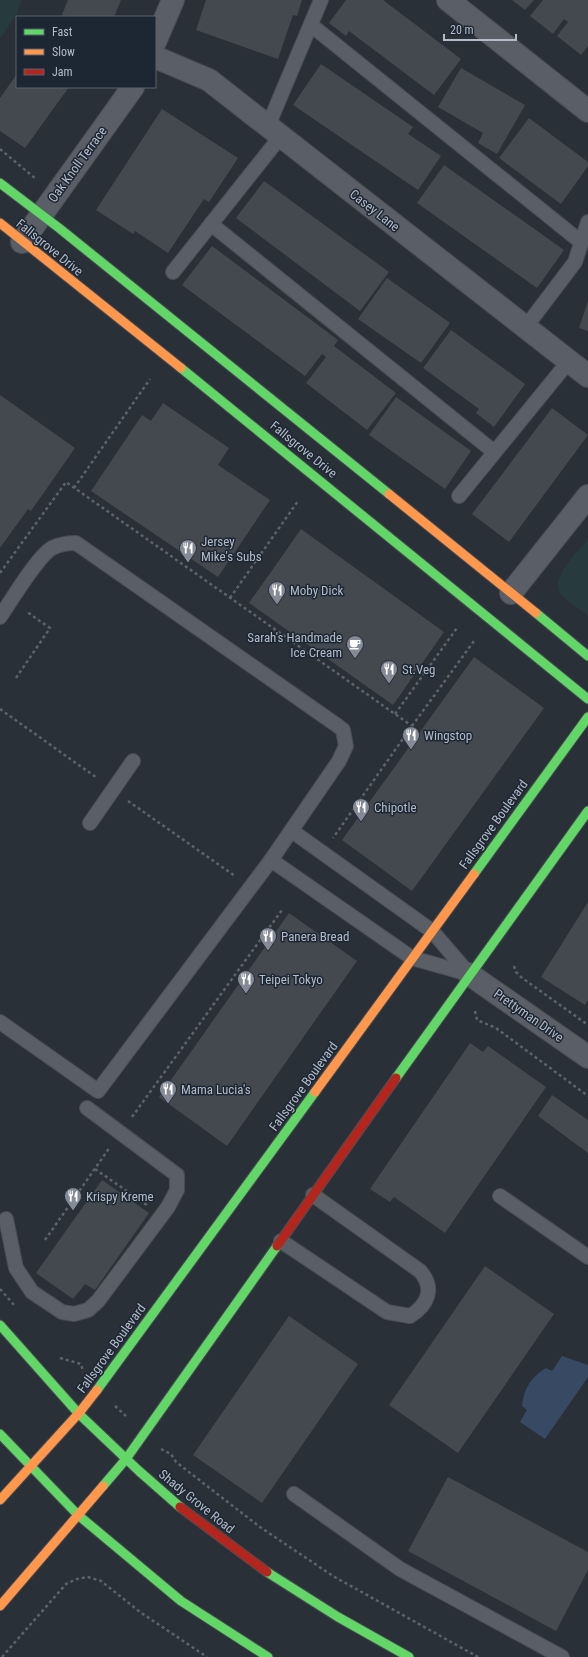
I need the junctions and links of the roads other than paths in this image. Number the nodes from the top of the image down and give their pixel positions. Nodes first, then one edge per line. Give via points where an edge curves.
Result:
1 (173, 0) edge
2 (321, 0) edge
3 (448, 0) edge
4 (310, 25) junction
5 (156, 40) edge
6 (156, 57) edge
7 (132, 88) edge
8 (588, 111) edge
9 (275, 131) junction
10 (0, 183) edge
11 (41, 214) junction
12 (588, 222) edge
13 (0, 223) edge
14 (211, 224) junction
15 (22, 242) junction
16 (581, 242) junction
17 (173, 272) dead end
18 (525, 328) junction
19 (569, 361) junction
20 (588, 376) edge
21 (493, 451) junction
22 (458, 496) dead end
23 (588, 496) edge
24 (511, 593) junction
25 (0, 617) edge
26 (588, 656) edge
27 (588, 699) edge
28 (588, 717) edge
29 (133, 761) dead end
30 (588, 811) edge
31 (90, 823) dead end
32 (292, 831) junction
33 (271, 860) junction
34 (432, 931) junction
35 (412, 958) junction
36 (469, 974) junction
37 (0, 1022) edge
38 (588, 1057) edge
39 (86, 1108) dead end
40 (313, 1195) junction
41 (500, 1196) dead end
42 (6, 1219) dead end
43 (281, 1241) junction
44 (588, 1258) edge
45 (0, 1325) edge
46 (79, 1413) junction
47 (0, 1434) edge
48 (126, 1459) junction
49 (32, 1466) junction
50 (294, 1494) dead end
51 (0, 1500) edge
52 (78, 1515) junction
53 (0, 1606) edge
54 (268, 1657) edge
55 (409, 1657) edge
56 (562, 1657) edge

1 - 5 street
2 - 4 lane
3 - 8 street
4 - 9 lane
4 - 16 lane
6 - 9 street, Casey Lane via 209,80
7 - 11 street, Oak Knoll Terrace
9 - 14 lane
9 - 18 street, Casey Lane
10 - 11 street, Fallsgrove Drive
11 - 15 street, Oak Knoll Terrace
11 - 24 street, Fallsgrove Drive
12 - 16 lane
13 - 15 street, Fallsgrove Drive
14 - 17 lane
14 - 21 lane
15 - 27 street, Fallsgrove Drive via 320,480
16 - 18 lane via 575,262
18 - 19 street, Casey Lane
19 - 20 street, Casey Lane
19 - 21 lane
21 - 22 lane
23 - 24 street
24 - 26 street, Fallsgrove Drive
25 - 32 lane via 39,561 51,549 63,544 76,543 338,726 343,730 346,746
28 - 34 street, Fallsgrove Boulevard
29 - 31 lane
30 - 36 street
32 - 33 lane
32 - 34 lane
33 - 35 lane
33 - 37 lane via 98,1092
34 - 35 street, Fallsgrove Boulevard
34 - 36 lane
35 - 36 lane
35 - 46 street, Fallsgrove Boulevard
36 - 38 street, Prettyman Drive
36 - 40 street
39 - 42 lane via 177,1175 176,1190 162,1216 98,1301 88,1310 74,1314 62,1312 32,1292 16,1268
40 - 43 street
40 - 43 lane via 427,1278 429,1290 420,1310 410,1316 387,1312
41 - 44 lane
43 - 48 street
45 - 46 street, Shady Grove Road
46 - 48 street, Shady Grove Road
46 - 49 street, Fallsgrove Boulevard
47 - 49 street
48 - 52 street
48 - 55 street, Shady Grove Road via 224,1542 322,1607
49 - 51 street, Fallsgrove Boulevard
49 - 52 street
50 - 56 lane via 400,1569
52 - 53 street
52 - 54 street via 181,1601

